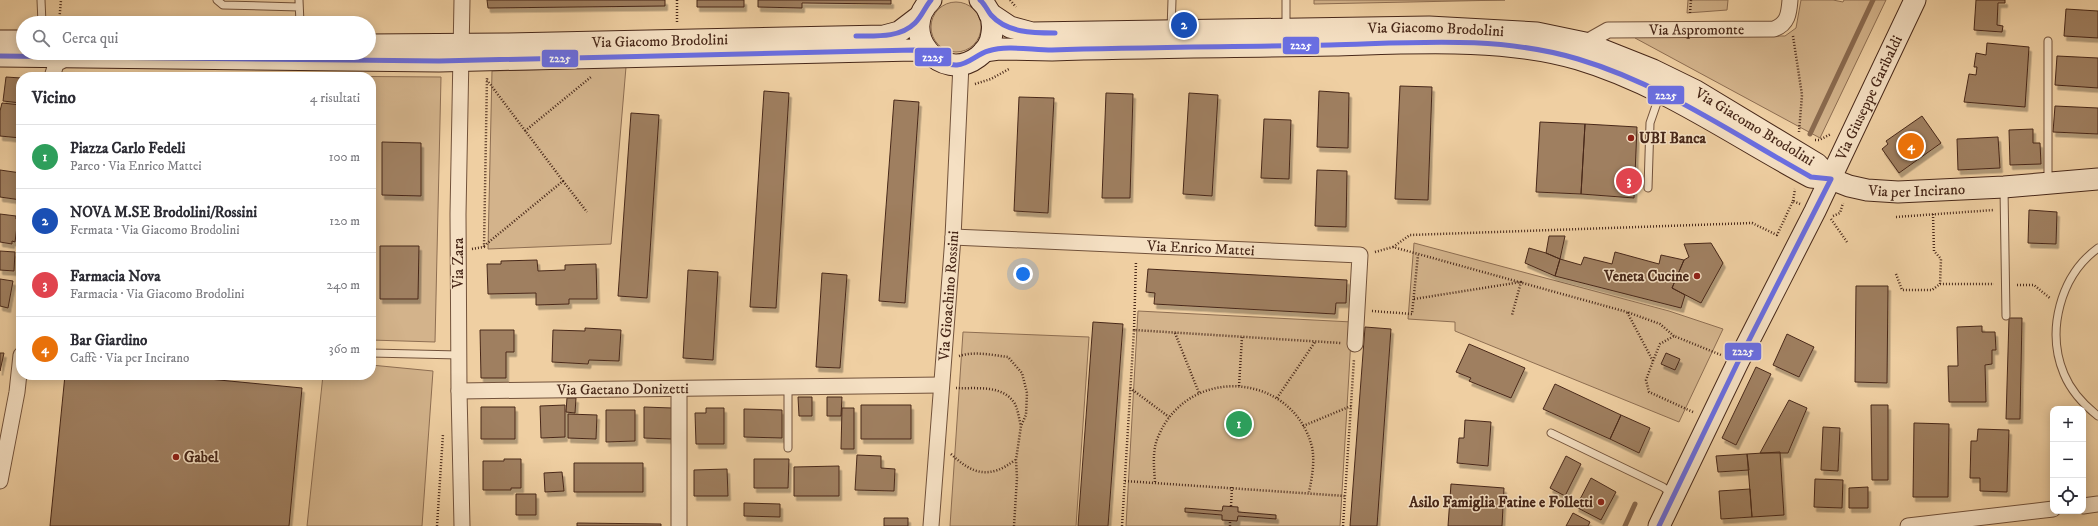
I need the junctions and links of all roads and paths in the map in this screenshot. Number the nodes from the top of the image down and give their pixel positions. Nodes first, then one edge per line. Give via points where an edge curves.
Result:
1 (41, 0) edge
2 (61, 0) edge
3 (217, 0) edge
4 (462, 0) edge
5 (677, 0) edge
6 (1172, 0) edge
7 (1286, 0) edge
8 (1915, 0) edge
9 (299, 4) edge
10 (985, 6) edge
11 (1790, 6) edge
12 (926, 8) edge
13 (42, 16) edge
14 (60, 16) edge
15 (300, 16) edge
16 (677, 23) dead end
17 (1286, 29) junction
18 (1165, 35) junction
19 (1305, 37) dead end
20 (0, 41) edge
21 (16, 41) edge
22 (2048, 41) dead end
23 (1585, 43) junction
24 (376, 45) edge
25 (1476, 45) junction
26 (984, 51) junction
27 (461, 52) junction
28 (376, 53) edge
29 (0, 56) edge
30 (16, 56) edge
31 (931, 56) junction
32 (63, 60) edge
33 (961, 64) junction
34 (1010, 67) dead end
35 (54, 72) edge
36 (596, 72) dead end
37 (487, 79) dead end
38 (959, 85) junction
39 (1661, 92) junction
40 (525, 131) junction
41 (1797, 136) dead end
42 (1831, 179) junction
43 (2098, 179) edge
44 (563, 181) junction
45 (2048, 183) junction
46 (2004, 187) junction
47 (1648, 188) dead end
48 (2004, 209) junction
49 (587, 212) dead end
50 (1823, 214) junction
51 (1933, 214) junction
52 (1896, 217) dead end
53 (953, 237) junction
54 (1847, 242) dead end
55 (1137, 245) junction
56 (484, 247) dead end
57 (1393, 247) junction
58 (2098, 248) edge
59 (1418, 254) junction
60 (1360, 255) junction
61 (1896, 274) dead end
62 (1521, 282) junction
63 (1940, 284) junction
64 (2006, 284) junction
65 (1414, 299) junction
66 (2059, 306) junction
67 (1358, 310) junction
68 (1627, 312) junction
69 (1512, 315) dead end
70 (2006, 316) dead end
71 (1134, 330) junction
72 (1175, 333) junction
73 (1674, 336) junction
74 (1242, 337) junction
75 (1315, 342) junction
76 (1355, 344) junction
77 (957, 350) dead end
78 (376, 353) edge
79 (459, 355) junction
80 (1653, 361) junction
81 (1738, 362) junction
82 (16, 379) edge
83 (941, 385) junction
84 (1239, 386) junction
85 (788, 387) junction
86 (679, 388) junction
87 (1130, 388) junction
88 (459, 392) junction
89 (1199, 393) junction
90 (954, 394) dead end
91 (1277, 398) junction
92 (1351, 406) junction
93 (2098, 416) edge
94 (1169, 417) junction
95 (1711, 420) junction
96 (1021, 426) junction
97 (1304, 426) junction
98 (5, 431) edge
99 (1551, 433) dead end
100 (788, 448) dead end
101 (950, 453) dead end
102 (1016, 460) junction
103 (0, 481) edge
104 (1125, 481) junction
105 (1155, 482) junction
106 (1232, 488) junction
107 (1309, 492) junction
108 (1345, 496) junction
109 (1674, 496) junction
110 (2098, 504) edge
111 (1231, 506) dead end
112 (2086, 506) edge
113 (2050, 509) edge
114 (1230, 521) dead end
115 (1964, 523) edge
116 (462, 526) edge
117 (679, 526) edge
118 (931, 526) edge
119 (1014, 526) edge
120 (1122, 526) edge
121 (1230, 526) edge
122 (1343, 526) edge
123 (1659, 526) edge
124 (1908, 526) edge

1 - 13 lane
2 - 14 path
3 - 9 lane via 223,5
4 - 27 street, Via Zara
5 - 16 path
6 - 18 lane
7 - 17 lane
8 - 42 main road, Via Giuseppe Garibaldi
9 - 15 lane
10 - 18 main road, Via Giacomo Brodolini via 1005,25 1028,32
10 - 26 main road via 992,32
11 - 23 street, Via Aspromonte via 1784,24 1774,29 1608,30
11 - 41 path via 1802,95
12 - 27 main road, Via Giacomo Brodolini via 899,32 884,36
12 - 31 main road via 919,36
17 - 18 main road, Via Giacomo Brodolini
17 - 19 lane via 1292,37
17 - 23 main road, Via Giacomo Brodolini via 1490,29 1537,33
20 - 21 main road
22 - 45 lane
23 - 25 main road, Via Giacomo Brodolini via 1551,44 1503,39
23 - 42 main road, Via Giacomo Brodolini via 1632,61 1696,91 1817,164
24 - 27 main road, Via Giacomo Brodolini
25 - 26 main road, Via Giacomo Brodolini via 1324,41 1100,45
25 - 39 main road, Via Giacomo Brodolini via 1526,48 1560,54 1607,69
26 - 33 main road via 975,59
27 - 28 main road, Via Giacomo Brodolini
27 - 31 main road, Via Giacomo Brodolini via 914,50
27 - 79 street, Via Zara
29 - 30 main road, Via Giacomo Brodolini
31 - 33 main road, Via Giacomo Brodolini via 944,63
32 - 35 street via 56,64
33 - 38 street, Via Gioachino Rossini
34 - 38 path via 991,79 976,84
36 - 40 path
37 - 40 path
38 - 53 street, Via Gioachino Rossini
39 - 42 main road, Via Giacomo Brodolini via 1811,178
39 - 47 lane via 1650,124
40 - 44 path
42 - 46 main road, Via per Incirano via 1867,190 1898,192
42 - 50 main road, Via Giuseppe Garibaldi
43 - 45 main road, Via per Incirano
44 - 49 path
44 - 56 path
45 - 46 main road, Via per Incirano
46 - 48 lane
48 - 51 path
48 - 64 lane
50 - 54 path
50 - 57 path via 1794,201 1777,235 1752,223 1410,235
50 - 81 main road, Via Giuseppe Garibaldi
51 - 52 path
51 - 63 path via 1934,251 1940,259
53 - 55 street, Via Enrico Mattei
53 - 83 street, Via Gioachino Rossini
55 - 60 street, Via Enrico Mattei
55 - 71 path
57 - 59 path
57 - 60 path
58 - 66 lane via 2073,274
59 - 62 path
59 - 65 path
60 - 67 street
61 - 63 path via 1902,290 1932,290
62 - 65 path
62 - 68 path
62 - 69 path
63 - 64 path
64 - 66 path via 2034,285
64 - 70 lane
65 - 67 path via 1412,314
66 - 93 lane via 2056,340 2064,374 2083,403
67 - 76 street
68 - 73 path via 1660,324
68 - 80 path
71 - 72 path
71 - 87 path
72 - 74 path
72 - 89 path
73 - 80 path via 1660,344
73 - 81 path
74 - 75 path
74 - 84 path
75 - 76 path
75 - 91 path
76 - 92 path
77 - 96 path via 956,357 966,354 1008,357 1022,373 1027,393 1026,415
78 - 79 lane
79 - 88 street, Via Zara
80 - 95 path via 1646,380 1650,392
81 - 95 main road, Via Giuseppe Garibaldi
82 - 98 street
83 - 85 street, Via Gaetano Donizetti
83 - 118 street, Via Gioachino Rossini
84 - 89 path via 1219,387
84 - 91 path via 1259,389
85 - 86 street, Via Gaetano Donizetti
85 - 100 lane
86 - 88 street, Via Gaetano Donizetti
86 - 117 street
87 - 94 path
87 - 104 path
88 - 116 street, Via Zara
89 - 94 path via 1182,403
90 - 96 path via 954,388 997,390 1015,404
91 - 97 path via 1292,410
92 - 97 path
92 - 108 path
94 - 105 path via 1158,437 1153,459
95 - 109 main road, Via Giuseppe Garibaldi
96 - 102 path
97 - 107 path via 1312,448 1314,470
98 - 103 street
99 - 109 lane via 1663,487
101 - 102 path via 963,466 982,472 1005,468
102 - 119 path
104 - 105 path
104 - 120 path
105 - 106 path
106 - 107 path
106 - 111 path
107 - 108 path
108 - 122 path
109 - 123 main road, Via Giuseppe Garibaldi
110 - 112 street
113 - 115 street
114 - 121 path
115 - 124 street

